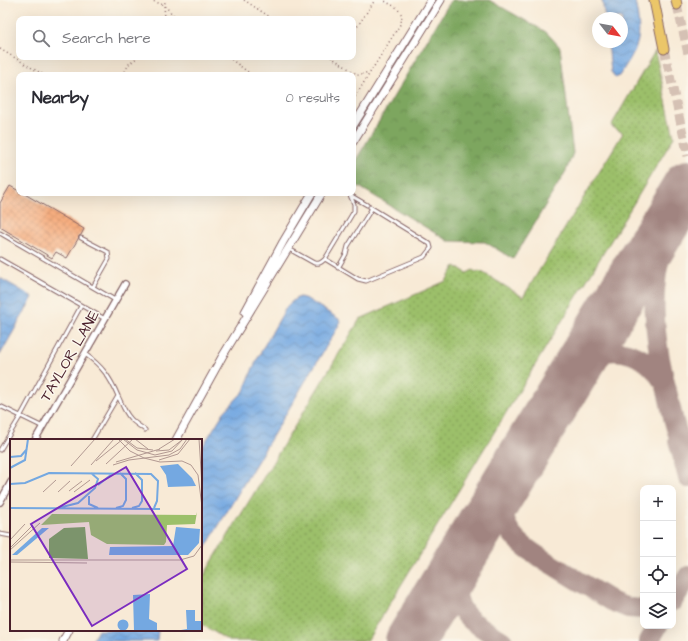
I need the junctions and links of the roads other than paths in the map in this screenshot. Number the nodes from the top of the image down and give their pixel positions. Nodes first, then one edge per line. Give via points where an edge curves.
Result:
1 (431, 0) edge
2 (441, 0) edge
3 (654, 0) edge
4 (417, 23) junction
5 (424, 28) junction
6 (664, 49) tunnel mouth
7 (356, 121) edge
8 (356, 137) edge
9 (310, 196) edge
10 (320, 196) edge
11 (351, 196) edge
12 (353, 196) edge
13 (370, 207) junction
14 (0, 233) edge
15 (81, 238) dead end
16 (288, 248) junction
17 (0, 259) edge
18 (325, 259) junction
19 (338, 268) junction
20 (125, 284) dead end
21 (92, 287) junction
22 (115, 300) junction
23 (81, 306) junction
24 (105, 319) junction
25 (85, 354) junction
26 (222, 357) junction
27 (118, 396) junction
28 (0, 406) edge
29 (20, 417) junction
30 (43, 427) junction
31 (145, 430) dead end
32 (36, 439) edge
33 (93, 439) edge
34 (177, 439) edge
35 (0, 450) edge
36 (10, 484) edge
37 (0, 502) edge
38 (0, 534) edge
39 (10, 536) edge
40 (68, 631) edge
41 (63, 641) edge

1 - 4 street
2 - 5 street
3 - 6 main road
4 - 5 street
4 - 7 street
5 - 8 street
9 - 26 street via 251,299
10 - 16 street
11 - 18 lane via 354,211
12 - 13 lane
13 - 19 lane
13 - 19 lane via 430,244 431,248 424,257 366,281
14 - 21 lane
15 - 21 lane via 109,254 109,259
16 - 18 lane via 314,263 318,264
16 - 26 street
17 - 23 lane
18 - 19 lane
20 - 22 street, TAYLOR LANE
21 - 22 lane
22 - 24 street, TAYLOR LANE
23 - 24 lane
23 - 29 lane
24 - 25 street, TAYLOR LANE
25 - 27 lane via 106,372
25 - 30 street, TAYLOR LANE
26 - 34 street
27 - 31 lane via 131,419
27 - 33 lane
28 - 29 lane
29 - 30 lane
29 - 35 lane
30 - 32 street, TAYLOR LANE
36 - 37 street
38 - 39 lane
40 - 41 street

